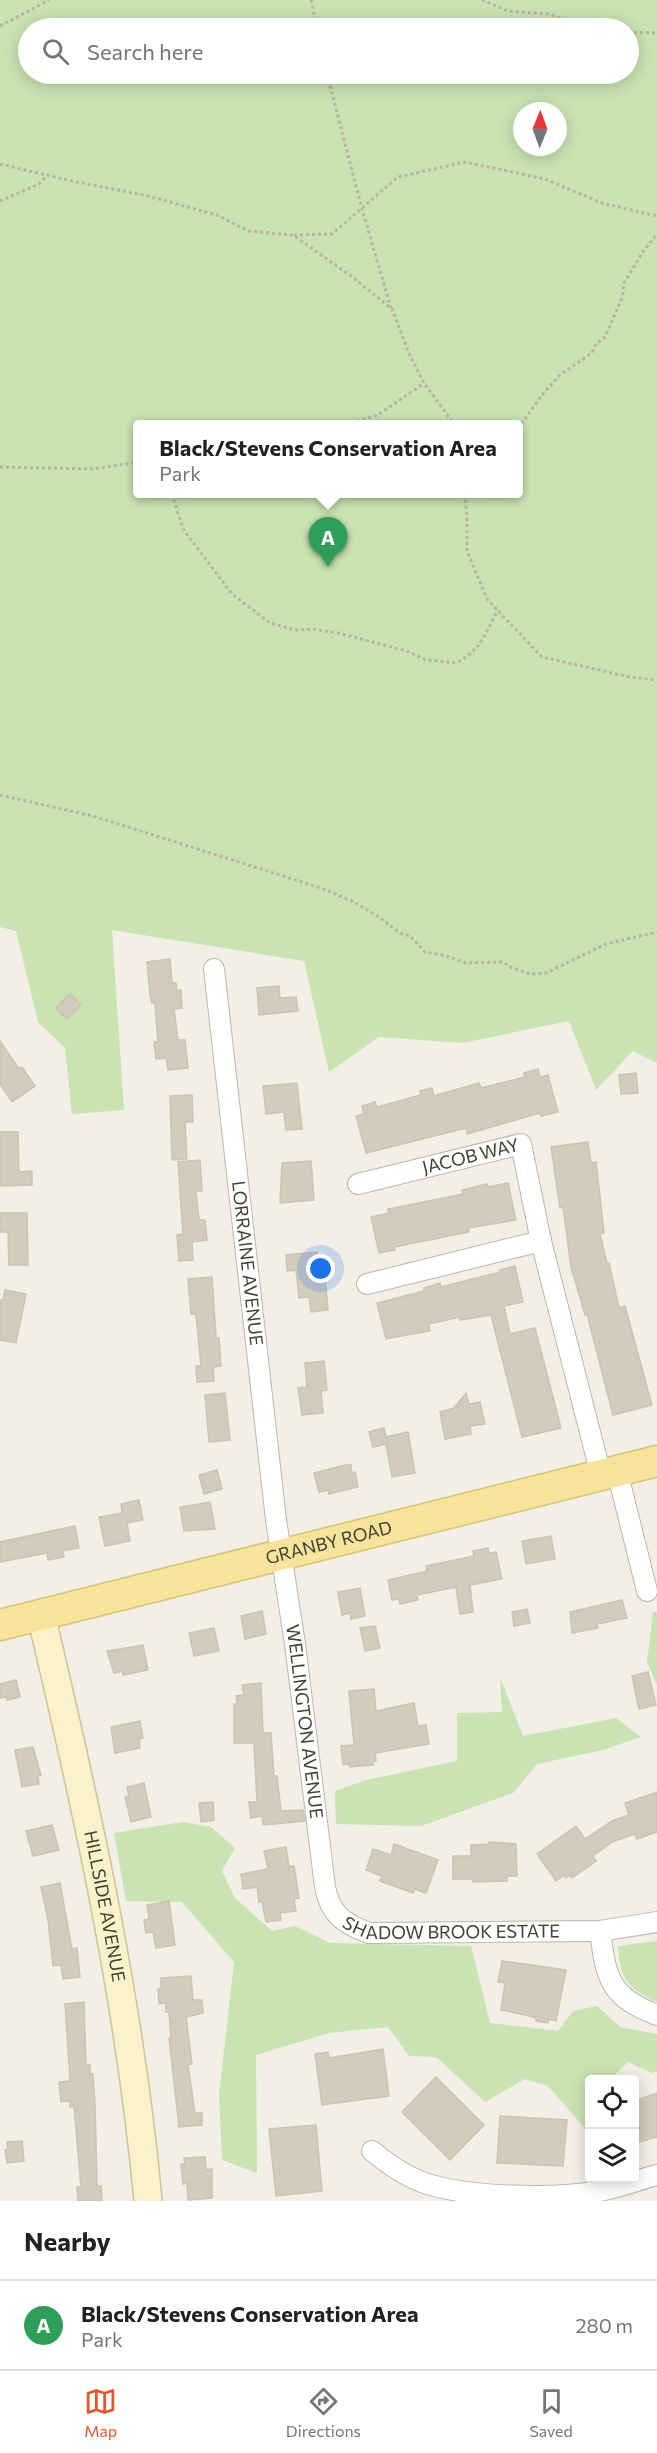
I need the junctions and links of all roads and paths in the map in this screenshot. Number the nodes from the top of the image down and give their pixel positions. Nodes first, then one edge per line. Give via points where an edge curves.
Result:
1 (49, 0) edge
2 (311, 0) edge
3 (482, 0) edge
4 (315, 18) edge
5 (561, 18) edge
6 (0, 26) edge
7 (639, 32) edge
8 (657, 33) edge
9 (330, 84) edge
10 (0, 164) edge
11 (47, 175) junction
12 (0, 201) edge
13 (362, 209) junction
14 (657, 216) edge
15 (657, 234) edge
16 (293, 235) junction
17 (392, 309) junction
18 (424, 383) junction
19 (360, 420) edge
20 (451, 420) edge
21 (523, 423) edge
22 (133, 463) edge
23 (0, 467) edge
24 (173, 498) edge
25 (465, 498) edge
26 (498, 610) junction
27 (657, 680) edge
28 (0, 795) edge
29 (657, 932) edge
30 (213, 969) dead end
31 (357, 1184) dead end
32 (541, 1241) junction
33 (367, 1284) dead end
34 (657, 1461) edge
35 (609, 1473) junction
36 (282, 1555) junction
37 (647, 1591) dead end
38 (41, 1616) junction
39 (0, 1625) edge
40 (325, 1887) joint
41 (657, 1922) edge
42 (600, 1931) junction
43 (657, 2015) edge
44 (372, 2151) dead end
45 (657, 2175) edge
46 (148, 2201) edge

1 - 6 path
2 - 4 path
3 - 5 path via 508,11
7 - 8 path
9 - 13 path
10 - 11 path
11 - 12 path via 39,184
11 - 16 path via 217,215 248,231
13 - 14 path via 398,177 465,162 545,179 603,203
13 - 16 path via 332,234
13 - 17 path
15 - 21 path via 624,283 622,298 605,337 592,353 561,374
16 - 17 path
17 - 18 path
18 - 19 path via 378,415
18 - 20 path
22 - 23 path via 93,469
24 - 26 path via 183,529 232,594 270,623 296,630 338,633 407,651 426,660 456,663 479,647
25 - 26 path via 467,551 487,599
26 - 27 path via 542,657
28 - 29 path via 93,816 321,888 376,915 410,936 425,952 457,961 503,962 531,974 546,973 606,944
30 - 36 street, LORRAINE AVENUE
31 - 32 street, JACOB WAY via 521,1144
32 - 33 street
32 - 35 street, JACOB WAY
34 - 35 main road, GRANBY ROAD
35 - 36 main road, GRANBY ROAD
35 - 37 street, JACOB WAY
36 - 38 main road, GRANBY ROAD
36 - 40 street, WELLINGTON AVENUE
38 - 39 main road, GRANBY ROAD
38 - 46 street, HILLSIDE AVENUE via 124,1998
40 - 42 street, SHADOW BROOK ESTATE via 330,1906 339,1917 369,1933
41 - 42 street, SHADOW BROOK ESTATE
42 - 43 street via 613,1986 622,1998
44 - 45 street via 421,2182 482,2193 571,2194 600,2191

